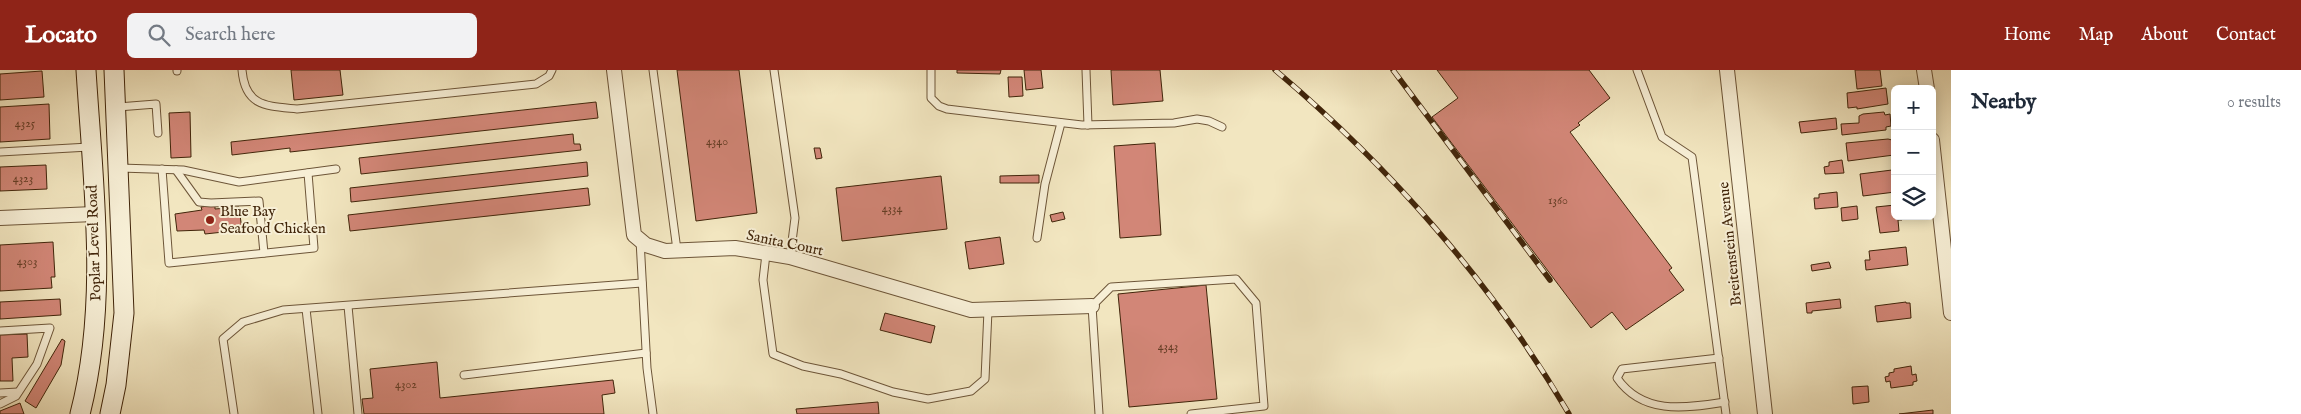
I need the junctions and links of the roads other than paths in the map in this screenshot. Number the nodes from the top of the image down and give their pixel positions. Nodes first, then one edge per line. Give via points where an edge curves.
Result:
1 (86, 70) edge
2 (114, 70) edge
3 (242, 70) edge
4 (552, 70) edge
5 (614, 70) edge
6 (652, 70) edge
7 (774, 70) edge
8 (931, 70) edge
9 (1086, 70) edge
10 (1637, 70) edge
11 (1727, 70) edge
12 (1924, 70) edge
13 (1926, 85) edge
14 (115, 108) junction
15 (1062, 123) junction
16 (1088, 125) junction
17 (1222, 128) dead end
18 (158, 132) dead end
19 (91, 146) junction
20 (0, 152) edge
21 (117, 168) junction
22 (162, 169) junction
23 (336, 169) dead end
24 (176, 170) junction
25 (308, 173) junction
26 (1936, 175) edge
27 (94, 214) junction
28 (0, 218) edge
29 (1037, 238) dead end
30 (640, 239) junction
31 (677, 250) junction
32 (264, 253) junction
33 (766, 254) junction
34 (790, 257) junction
35 (642, 283) junction
36 (348, 306) junction
37 (1092, 306) junction
38 (306, 309) junction
39 (988, 310) junction
40 (1951, 313) edge
41 (0, 331) edge
42 (646, 353) junction
43 (1718, 358) junction
44 (464, 375) dead end
45 (18, 392) junction
46 (0, 393) edge
47 (1725, 402) junction
48 (0, 404) edge
49 (80, 414) edge
50 (110, 414) edge
51 (234, 414) edge
52 (318, 414) edge
53 (358, 414) edge
54 (653, 414) edge
55 (1099, 414) edge
56 (1191, 414) edge
57 (1726, 414) edge
58 (1765, 414) edge

1 - 19 main road, Poplar Level Road
2 - 14 main road, Poplar Level Road
3 - 4 lane via 249,94 262,106 297,109 536,84 549,76
5 - 30 street via 634,234
6 - 31 lane
7 - 34 lane via 795,218
8 - 15 lane via 931,98 939,106
9 - 16 lane
10 - 43 lane via 1662,137 1692,157
11 - 58 street, Breitenstein Avenue
12 - 13 street
14 - 18 lane via 156,104
14 - 21 main road, Poplar Level Road
15 - 16 lane
15 - 29 lane via 1045,184
16 - 17 lane via 1174,123 1197,119
19 - 20 lane
19 - 27 main road, Poplar Level Road
21 - 22 lane
21 - 50 main road, Poplar Level Road via 124,312
22 - 24 lane
22 - 32 lane via 169,263
23 - 25 lane
24 - 25 lane via 239,182
24 - 32 lane via 199,202 259,202
25 - 32 lane via 314,248
26 - 40 street
27 - 28 street
27 - 49 main road, Poplar Level Road via 97,295 89,370
30 - 31 street, Sanita Court via 646,245 665,251
30 - 35 lane
31 - 33 street, Sanita Court via 735,248
33 - 34 street, Sanita Court
33 - 39 lane via 763,280 773,354 893,392 928,399 971,391 984,378
34 - 39 street, Sanita Court via 934,301 971,310
35 - 36 lane
35 - 42 lane
36 - 38 lane
36 - 53 lane
37 - 39 street, Sanita Court
37 - 55 lane
37 - 56 lane via 1111,287 1236,278 1256,303 1264,406
38 - 51 lane via 283,310 243,322 223,339
38 - 52 lane
41 - 45 lane via 50,328 38,364
42 - 44 lane
42 - 54 lane
43 - 47 lane
43 - 47 lane via 1622,369 1617,378 1624,391 1642,406 1663,412
45 - 46 lane
45 - 48 lane
47 - 57 lane

